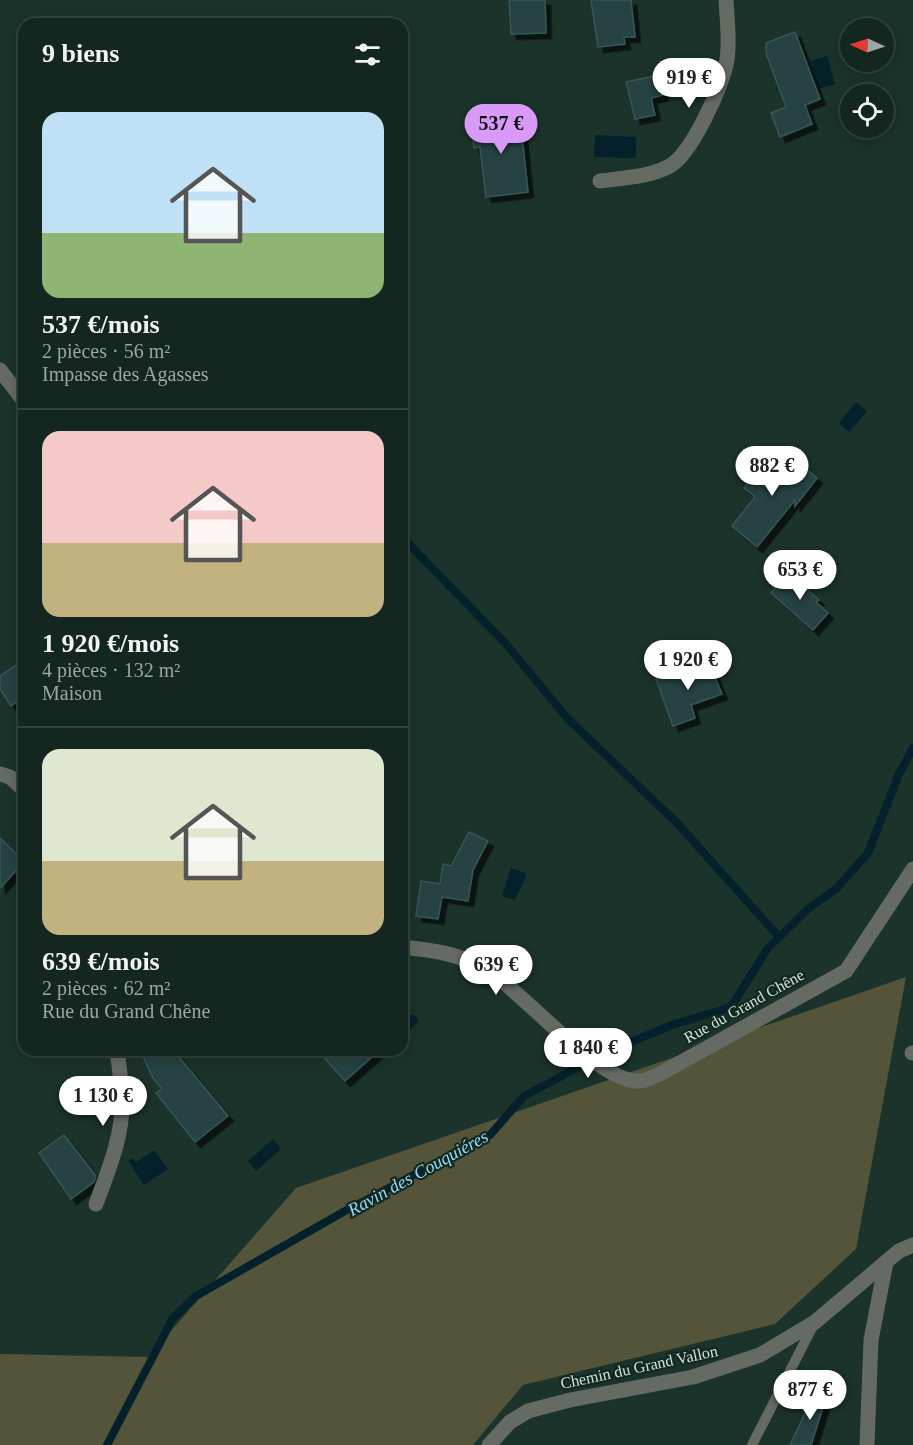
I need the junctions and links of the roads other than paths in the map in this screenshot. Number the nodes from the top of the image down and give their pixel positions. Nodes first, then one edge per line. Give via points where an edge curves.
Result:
1 (726, 0) edge
2 (600, 181) dead end
3 (0, 370) edge
4 (18, 393) edge
5 (0, 774) edge
6 (18, 784) edge
7 (913, 869) edge
8 (408, 948) edge
9 (118, 1056) edge
10 (96, 1204) dead end
11 (913, 1245) edge
12 (886, 1262) junction
13 (815, 1322) junction
14 (489, 1445) edge
15 (752, 1445) edge
16 (867, 1445) edge

1 - 2 street via 728,44 723,76 683,155 667,168
3 - 4 street
5 - 6 street
7 - 8 street, Rue du Grand Chêne via 846,971 658,1075 640,1081 614,1075 513,988 483,968 454,954
9 - 10 street via 120,1123 115,1151
11 - 12 street, Chemin du Grand Vallon
12 - 13 street, Chemin du Grand Vallon
12 - 16 street via 871,1340
13 - 14 street, Chemin du Grand Vallon via 760,1355 714,1371 528,1411 510,1422
13 - 15 lane

